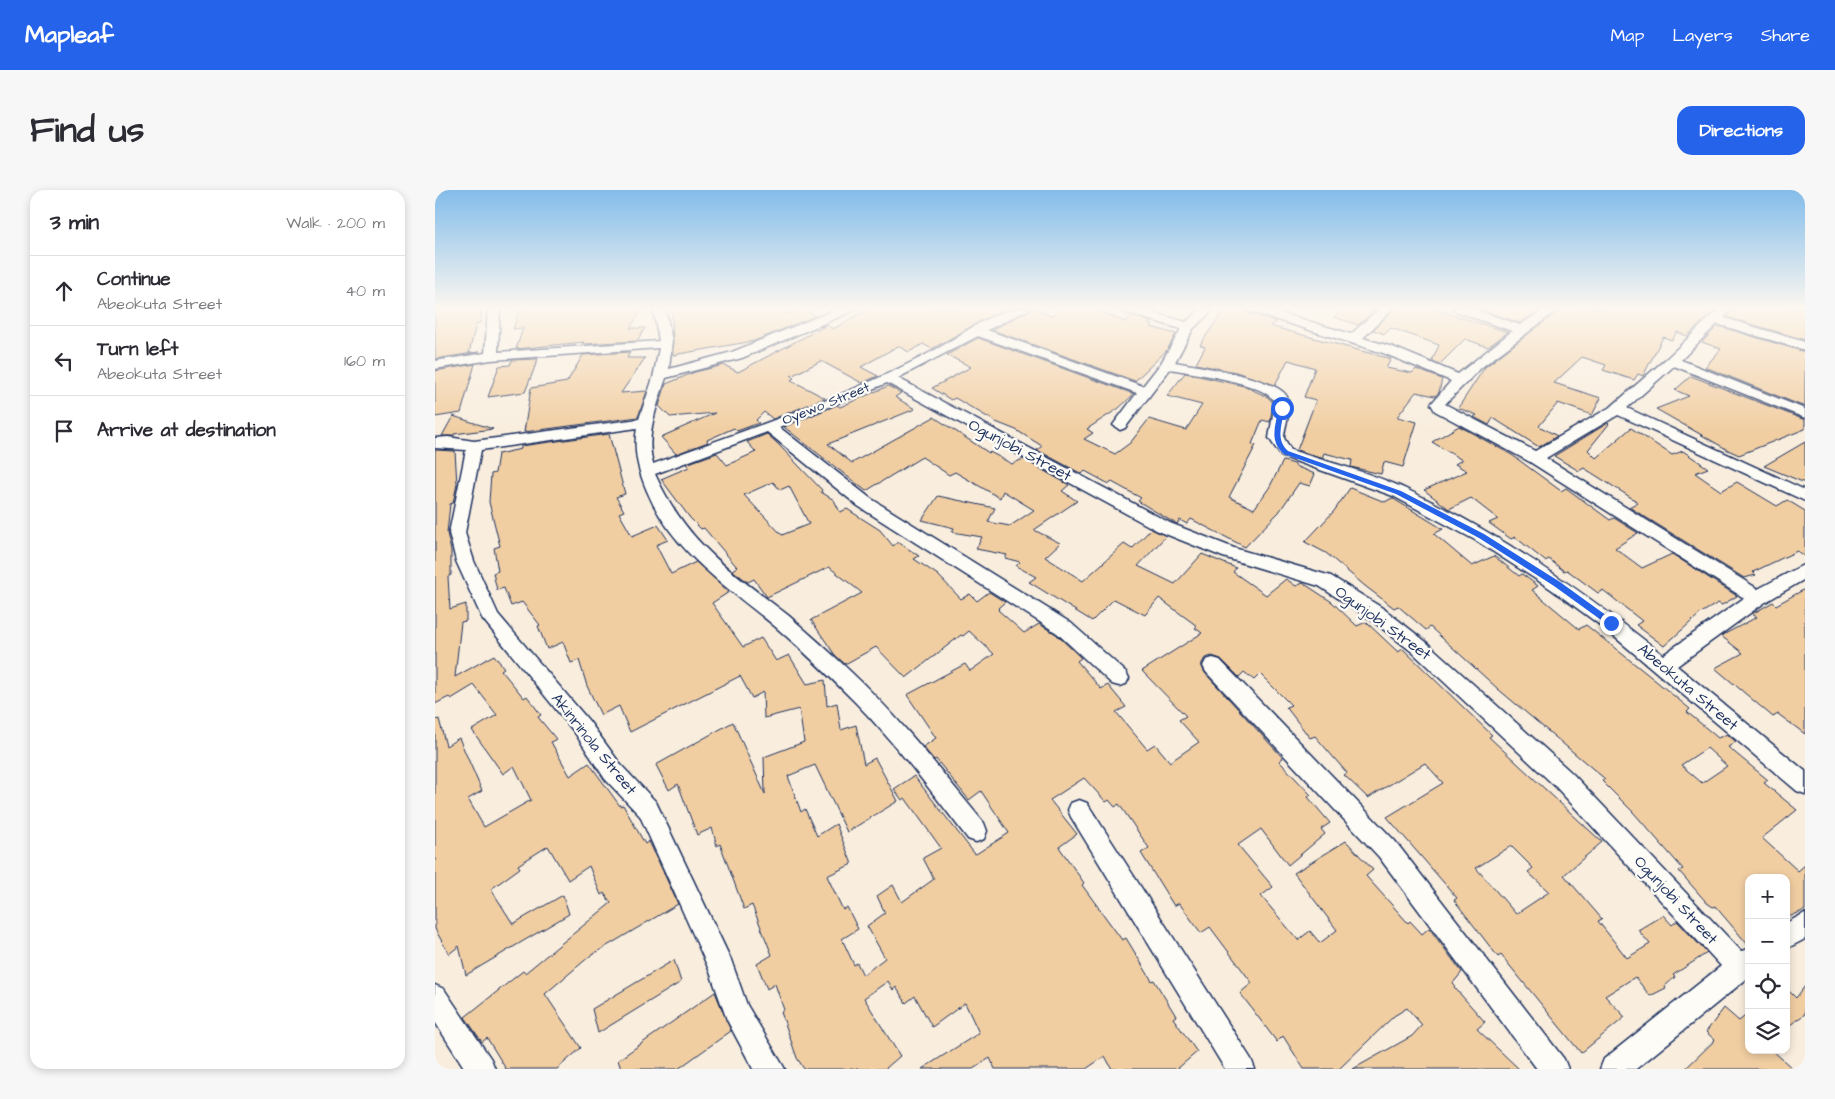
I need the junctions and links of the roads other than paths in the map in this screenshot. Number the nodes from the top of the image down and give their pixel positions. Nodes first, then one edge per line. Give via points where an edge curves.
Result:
1 (492, 349) edge
2 (593, 349) edge
3 (665, 349) edge
4 (751, 349) edge
5 (945, 349) edge
6 (1027, 349) edge
7 (1176, 349) edge
8 (1380, 349) edge
9 (1497, 349) edge
10 (1686, 349) edge
11 (491, 356) junction
12 (1672, 362) junction
13 (1167, 364) junction
14 (435, 365) edge
15 (660, 376) junction
16 (887, 378) junction
17 (1458, 379) junction
18 (1147, 392) junction
19 (1617, 410) junction
20 (1805, 414) edge
21 (644, 423) junction
22 (1120, 425) dead end
23 (769, 426) junction
24 (435, 443) edge
25 (474, 446) junction
26 (1535, 458) junction
27 (647, 472) junction
28 (1805, 496) edge
29 (1805, 572) edge
30 (1758, 598) junction
31 (1213, 666) dead end
32 (1663, 666) junction
33 (1119, 678) dead end
34 (1805, 784) edge
35 (1079, 810) dead end
36 (976, 831) dead end
37 (1805, 925) edge
38 (1790, 934) edge
39 (1744, 964) edge
40 (435, 998) edge
41 (481, 1069) edge
42 (771, 1069) edge
43 (1241, 1069) edge
44 (1554, 1069) edge
45 (1614, 1069) edge

1 - 11 street
2 - 11 street
3 - 15 street
4 - 15 street
5 - 16 street, Oyewo Street
6 - 18 street
7 - 13 street
8 - 17 street
9 - 17 street
10 - 12 street
11 - 14 street
12 - 19 street
12 - 20 street
13 - 18 street
13 - 32 street, Abeokuta Street via 1263,385 1277,392 1282,408 1276,439 1286,452 1399,492 1481,536 1557,584
15 - 21 street
16 - 23 street, Oyewo Street
16 - 39 street, Ogunjobi Street via 1164,528 1229,553 1325,581 1377,614 1418,646 1564,780
17 - 26 street via 1438,404 1440,408
18 - 22 street
19 - 26 street
19 - 28 street
21 - 25 street
21 - 27 street via 641,447
23 - 27 street, Oyewo Street
23 - 33 street via 864,502 1064,628
24 - 25 street
25 - 42 street, Akinrinola Street via 457,533 465,561 491,618 582,727 613,772 648,809 722,969 736,1011
26 - 30 street
27 - 36 street via 658,499 685,542 711,568 785,624 847,681 899,735
29 - 30 street
30 - 32 street
31 - 44 street via 1387,849
32 - 34 street, Abeokuta Street
35 - 43 street
37 - 38 street
39 - 45 street
40 - 41 street

